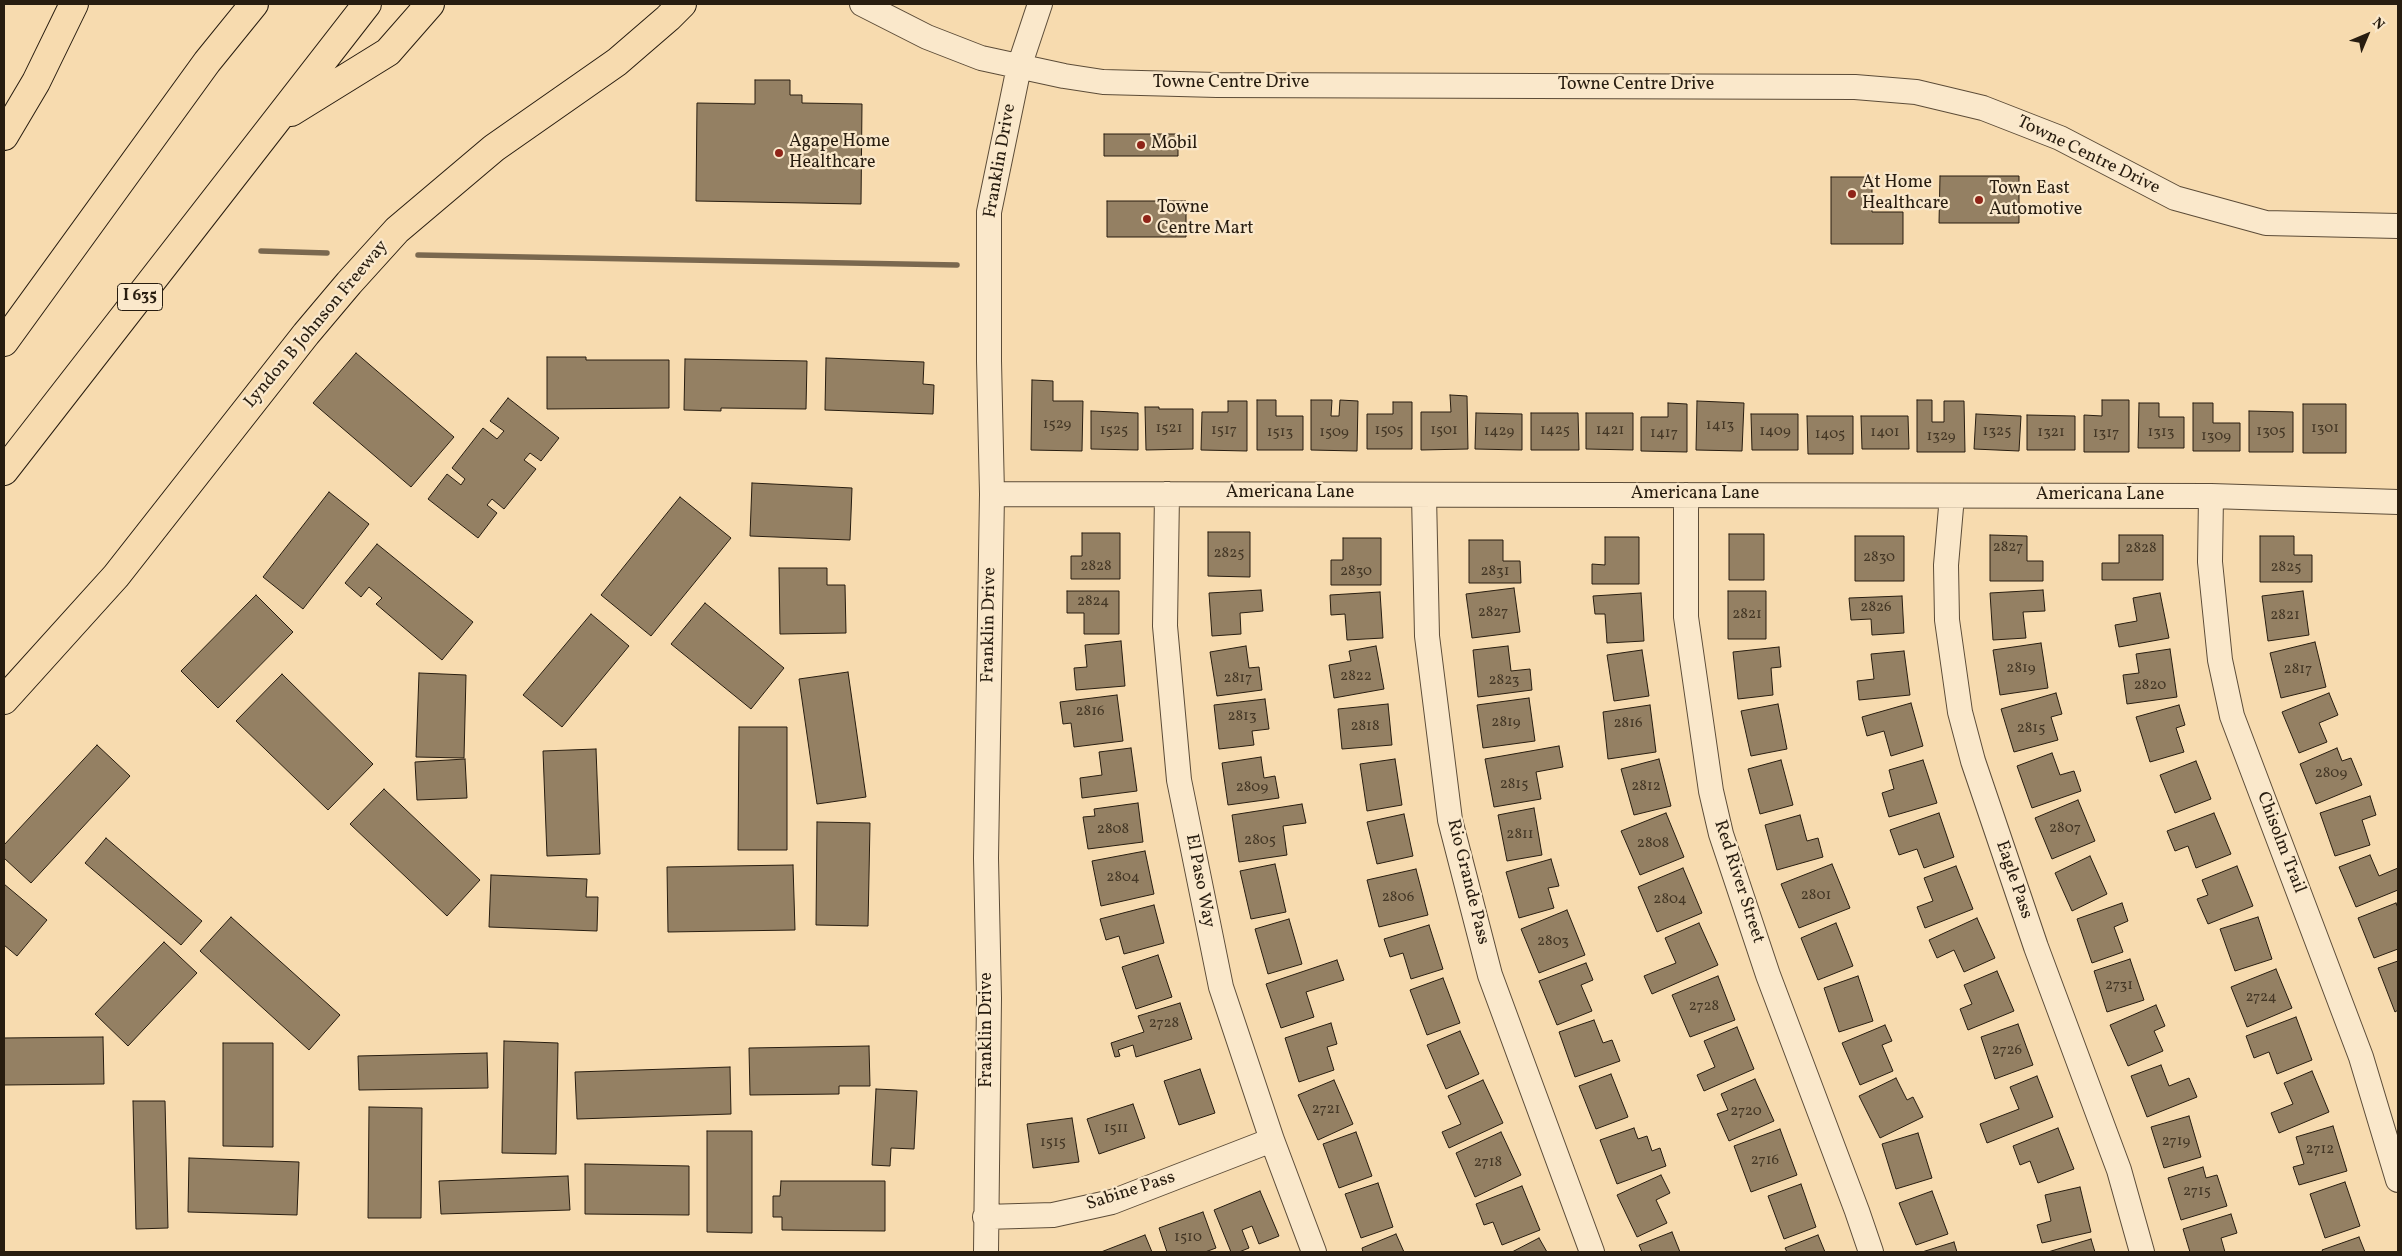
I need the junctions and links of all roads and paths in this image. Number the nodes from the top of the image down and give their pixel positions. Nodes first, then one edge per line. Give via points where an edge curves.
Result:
1 (74, 4) edge
2 (247, 4) edge
3 (254, 4) edge
4 (367, 4) edge
5 (430, 4) edge
6 (682, 4) edge
7 (862, 4) edge
8 (1040, 4) edge
9 (207, 62) junction
10 (1019, 67) junction
11 (275, 122) junction
12 (4, 136) edge
13 (2398, 226) edge
14 (4, 342) edge
15 (4, 471) edge
16 (992, 494) junction
17 (1167, 494) junction
18 (1424, 495) junction
19 (1686, 495) junction
20 (1952, 496) junction
21 (2211, 496) junction
22 (2398, 502) edge
23 (4, 700) edge
24 (1272, 1140) junction
25 (2398, 1180) edge
26 (985, 1218) junction
27 (986, 1252) edge
28 (1314, 1252) edge
29 (1592, 1252) edge
30 (1871, 1252) edge
31 (2142, 1252) edge

1 - 12 main road via 36,82
2 - 9 main road
3 - 9 main road
4 - 11 main road, I 635
5 - 11 main road via 388,52
6 - 23 main road, Lyndon B Johnson Freeway via 617,62 494,148 397,230 306,334 116,576
7 - 10 street, Towne Centre Drive via 928,37 981,58
8 - 10 street, Franklin Drive
9 - 14 main road
10 - 13 street, Towne Centre Drive via 1103,82 1207,85 1845,87 1916,92 1983,108 2060,138 2175,198 2266,223
10 - 16 street, Franklin Drive via 990,212
11 - 15 main road, I 635
16 - 17 street, Americana Lane
16 - 26 street, Franklin Drive
17 - 18 street, Americana Lane
17 - 24 street, El Paso Way via 1164,626 1179,780 1221,987
18 - 19 street, Americana Lane
18 - 29 street, Rio Grande Pass via 1427,636 1450,820 1490,975
19 - 20 street, Americana Lane
19 - 30 street, Red River Street via 1686,617 1719,826 1768,975
20 - 21 street, Americana Lane
20 - 31 street, Eagle Pass via 1946,565 1947,620 1960,712 1972,761 2036,947 2119,1170
21 - 22 street, Americana Lane
21 - 25 street, Chisolm Trail via 2210,562 2220,660 2232,716 2361,1057
24 - 26 street, Sabine Pass via 1112,1202 1054,1215
24 - 28 street, El Paso Way
26 - 27 street, Franklin Drive

